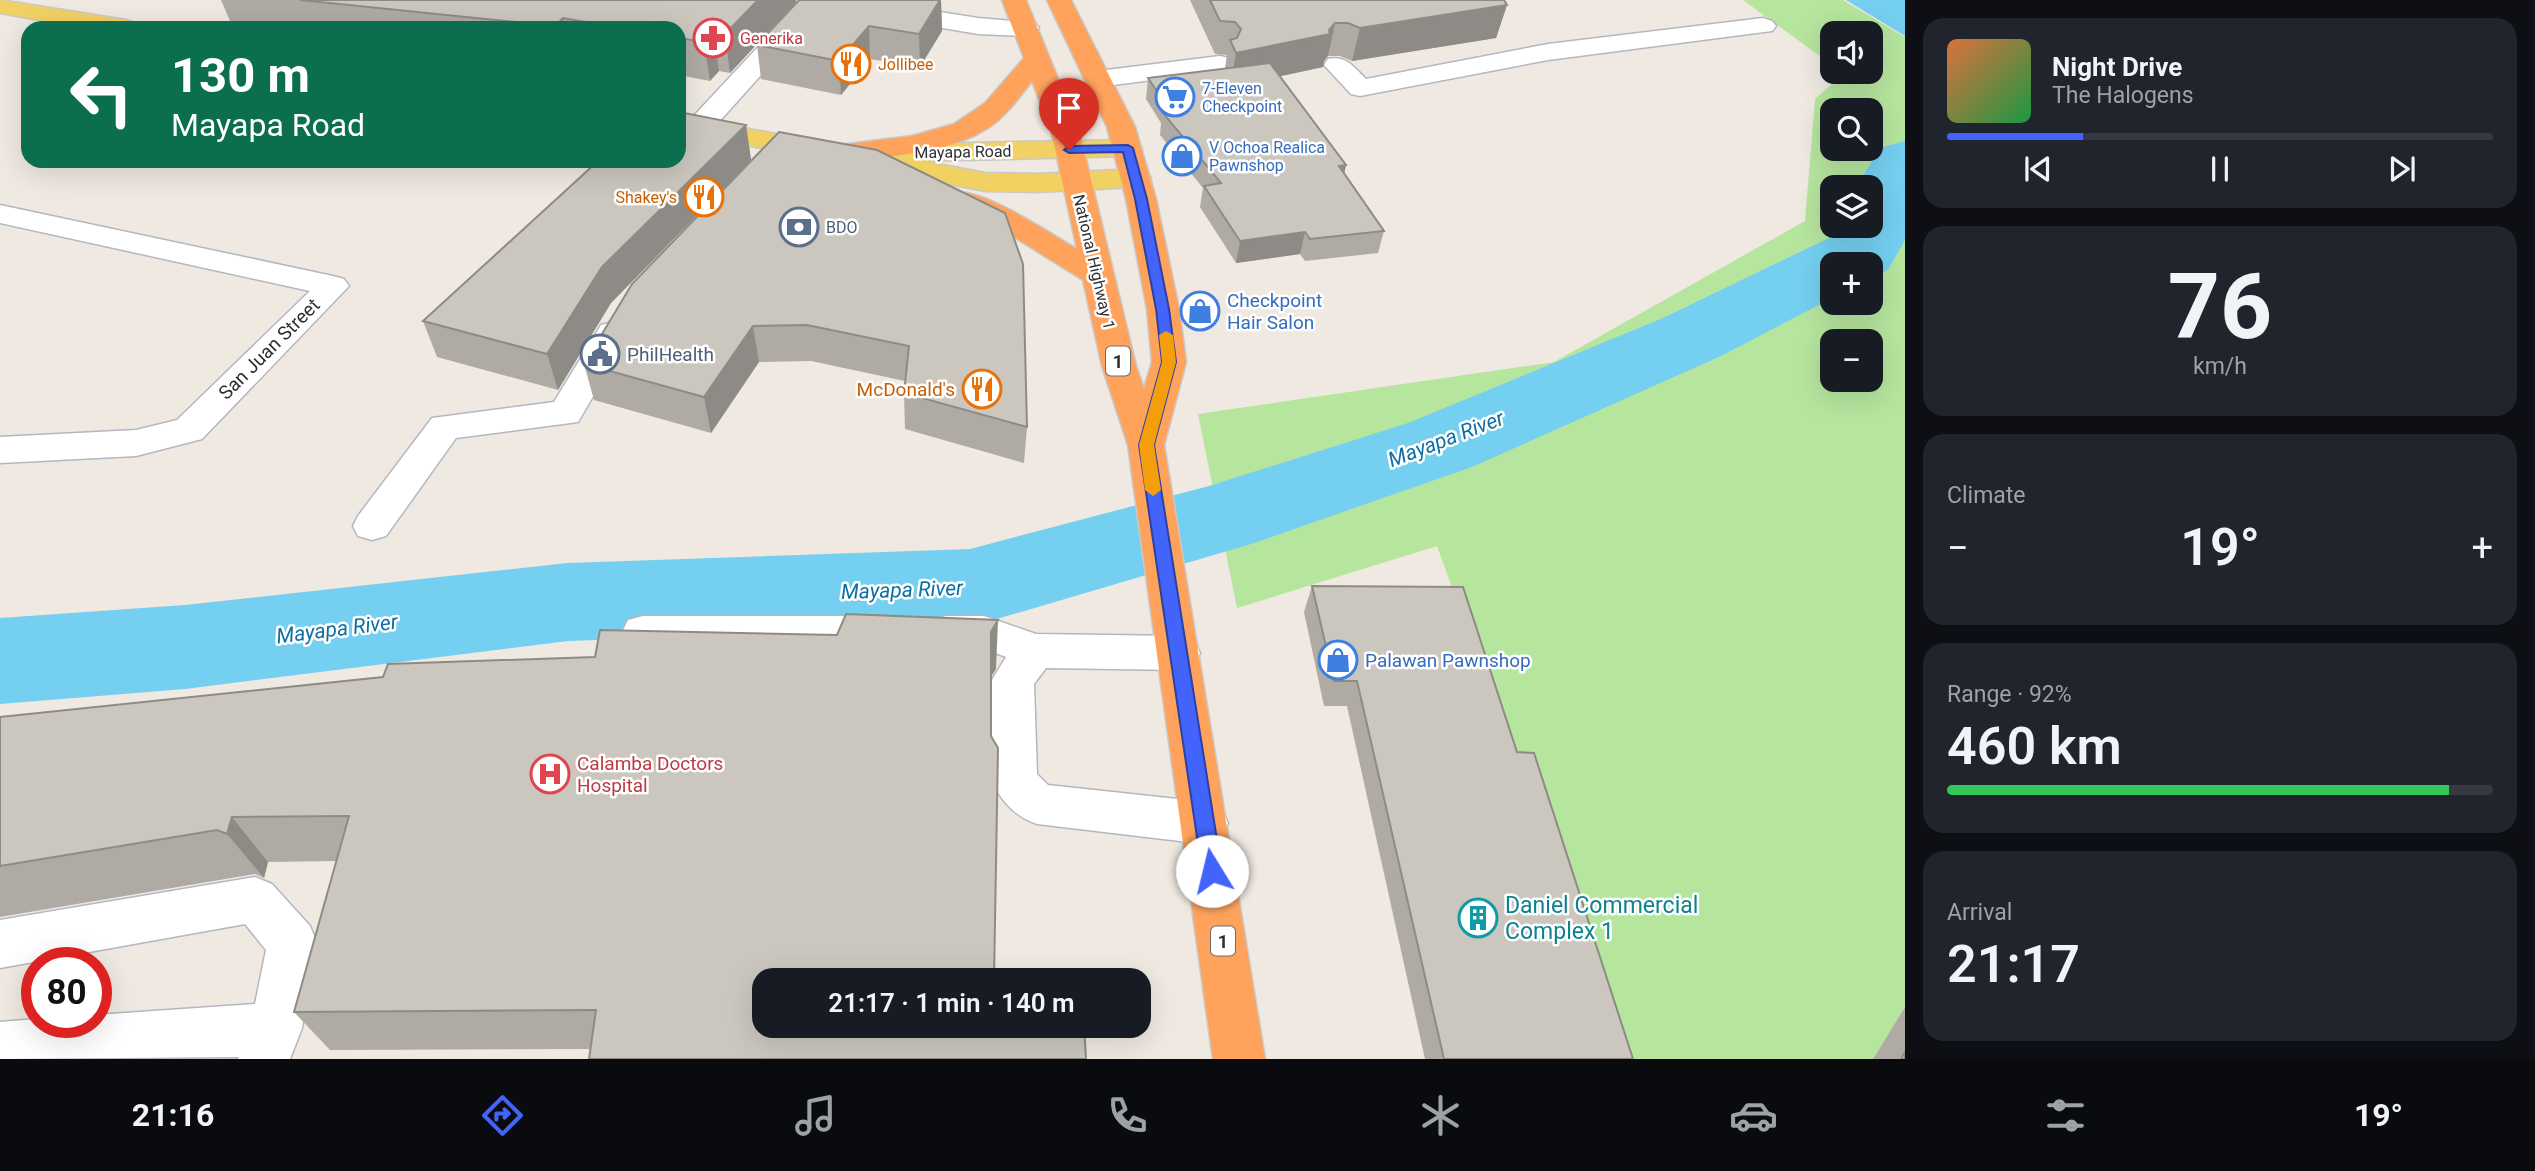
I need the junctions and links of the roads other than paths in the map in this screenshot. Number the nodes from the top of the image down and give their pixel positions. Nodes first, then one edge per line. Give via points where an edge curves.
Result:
1 (817, 0) edge
2 (1014, 0) edge
3 (1059, 0) edge
4 (0, 6) edge
5 (86, 21) edge
6 (1763, 26) dead end
7 (1026, 28) junction
8 (1037, 58) junction
9 (1220, 64) dead end
10 (1336, 65) dead end
11 (1098, 79) junction
12 (689, 126) edge
13 (785, 143) junction
14 (1069, 150) junction
15 (840, 154) junction
16 (1132, 163) junction
17 (760, 171) edge
18 (1076, 181) junction
19 (0, 215) edge
20 (1097, 275) junction
21 (634, 303) edge
22 (1146, 445) junction
23 (0, 450) edge
24 (372, 526) dead end
25 (643, 632) edge
26 (1177, 642) junction
27 (1035, 651) junction
28 (1205, 823) junction
29 (0, 944) edge
30 (270, 1044) edge
31 (0, 1048) edge
32 (1239, 1059) edge

1 - 7 street via 978,26
1 - 12 street
2 - 7 highway, National Highway 1 / 1
3 - 11 highway, National Highway 1 / 1
4 - 5 main road
6 - 10 street via 1548,52 1360,88
7 - 8 highway, National Highway 1 / 1
8 - 14 highway, National Highway 1 / 1
8 - 15 highway via 988,115 971,127 937,138
9 - 11 street
11 - 16 highway, National Highway 1 / 1
12 - 13 main road, Mayapa Road
13 - 15 main road, Mayapa Road
13 - 17 street
14 - 15 main road, Mayapa Road
14 - 16 main road, Mayapa Road
14 - 18 highway, National Highway 1 / 1
15 - 18 main road, Mayapa Road via 985,182
15 - 20 highway via 1014,223
16 - 18 main road, Mayapa Road
16 - 22 highway, National Highway 1 / 1 via 1163,309 1169,362
18 - 20 highway, National Highway 1 / 1
19 - 23 street, San Juan Street via 333,286 189,429 136,443
20 - 22 highway, National Highway 1 / 1 via 1119,366
21 - 24 street via 565,413 445,427
22 - 26 highway, National Highway 1 / 1
25 - 27 street via 984,632
26 - 27 street
26 - 28 highway, National Highway 1 / 1
27 - 28 street via 1013,680 1015,782 1037,804
28 - 32 highway, National Highway 1 / 1
29 - 30 street via 255,900 292,943
30 - 31 street

